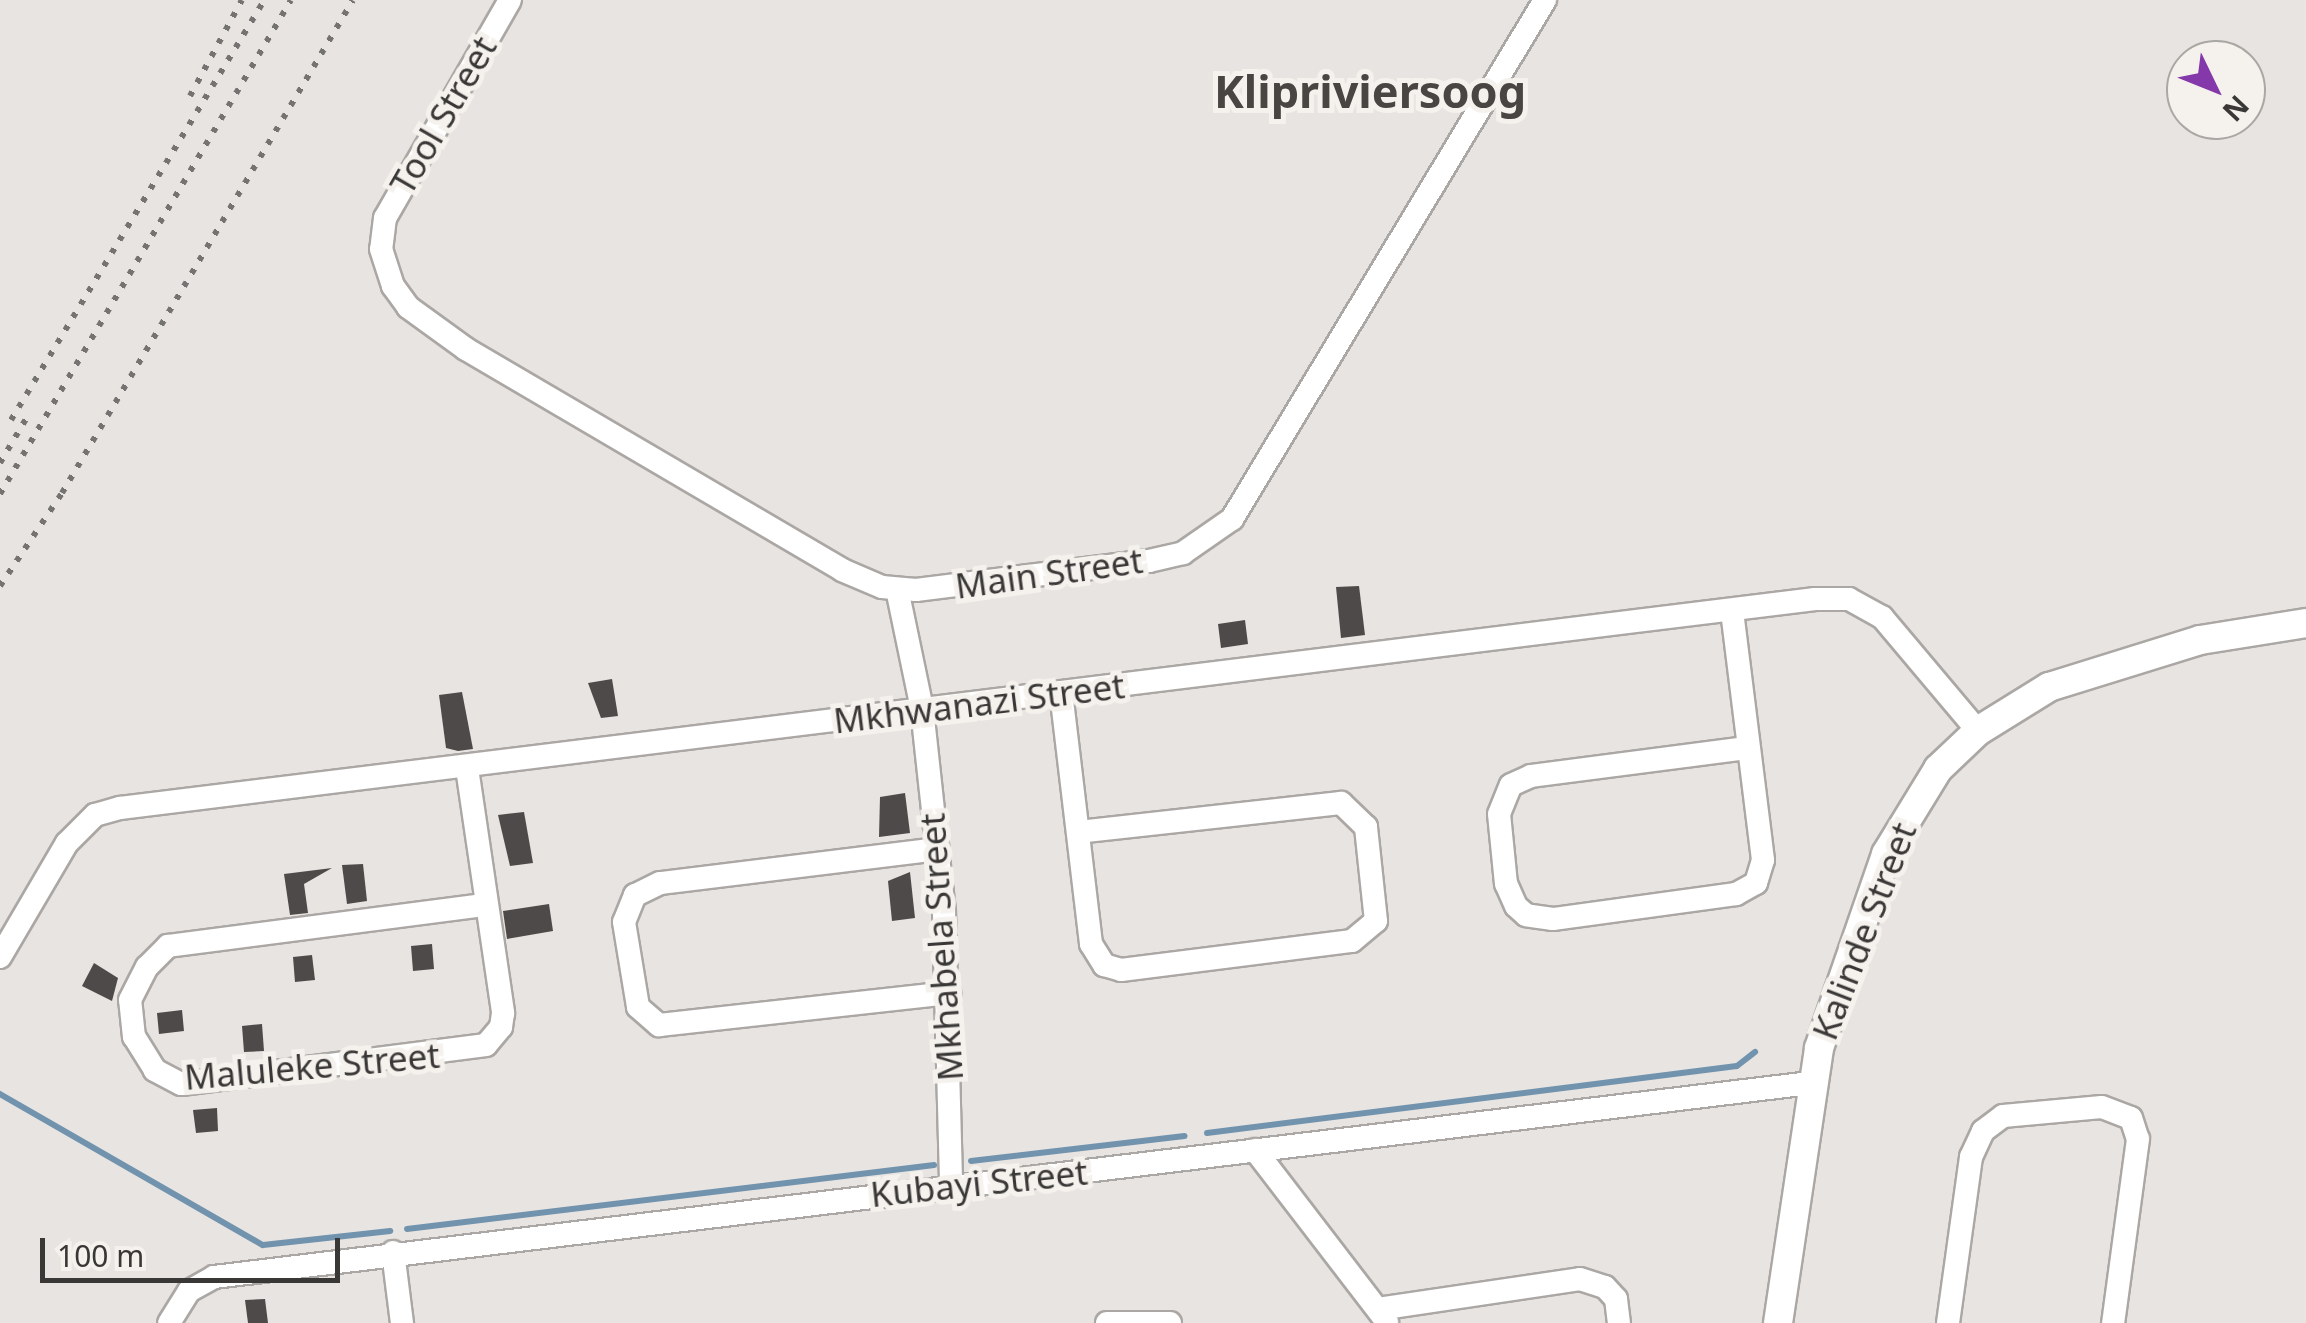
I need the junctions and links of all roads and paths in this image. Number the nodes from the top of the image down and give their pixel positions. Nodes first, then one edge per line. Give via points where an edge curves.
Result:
1 (510, 0) edge
2 (1545, 0) edge
3 (381, 233) joint
4 (896, 589) junction
5 (1732, 610) junction
6 (2306, 624) edge
7 (1061, 692) junction
8 (922, 710) junction
9 (1978, 731) junction
10 (1747, 748) junction
11 (467, 768) junction
12 (1079, 832) junction
13 (938, 849) junction
14 (484, 905) junction
15 (0, 957) edge
16 (949, 993) junction
17 (1810, 1084) junction
18 (1255, 1150) junction
19 (951, 1185) junction
20 (393, 1252) junction
21 (1383, 1316) edge
22 (169, 1323) edge
23 (402, 1323) edge
24 (1107, 1323) edge
25 (1170, 1323) edge
26 (1620, 1323) edge
27 (1778, 1323) edge
28 (1948, 1323) edge
29 (2113, 1323) edge

1 - 3 street, Tool Street via 403,180
2 - 4 street, Main Street via 1232,518 1182,553 1149,561
3 - 4 street, Main Street via 382,261 393,286 431,325 842,570
4 - 8 street, Mkhabela Street
5 - 7 street, Mkhwanazi Street
5 - 9 street, Mkhwanazi Street via 1832,598 1866,606
5 - 10 street
6 - 9 street, Kalinde Street via 2200,640 2048,687
7 - 8 street, Mkhwanazi Street
7 - 12 street
8 - 11 street, Mkhwanazi Street
8 - 13 street, Mkhabela Street
9 - 17 street, Kalinde Street via 1938,769 1886,854
10 - 10 street via 1763,860 1747,890 1554,918 1526,915 1516,906 1506,884 1498,814 1510,784
11 - 14 street, Maluleke Street
11 - 15 street, Mkhwanazi Street via 95,815 67,842
12 - 12 street via 1091,944 1111,968 1352,941 1376,921 1366,826 1341,802
13 - 16 street, Mkhabela Street
13 - 16 street via 660,883 635,895 624,922 638,1007 659,1025
14 - 14 street, Maluleke Street via 503,1013 494,1038 475,1049 181,1084 154,1070 134,1037 130,1000 146,967 168,946
16 - 19 street, Mkhabela Street
17 - 18 street, Kubayi Street
17 - 27 street, Kalinde Street
18 - 19 street, Kubayi Street
18 - 21 street
19 - 20 street, Kubayi Street
20 - 22 street, Kubayi Street via 214,1276 189,1291
20 - 23 street
21 - 26 street via 1580,1280 1616,1299
24 - 25 street
28 - 29 street via 1971,1158 1983,1131 2016,1114 2102,1108 2131,1118 2137,1155

